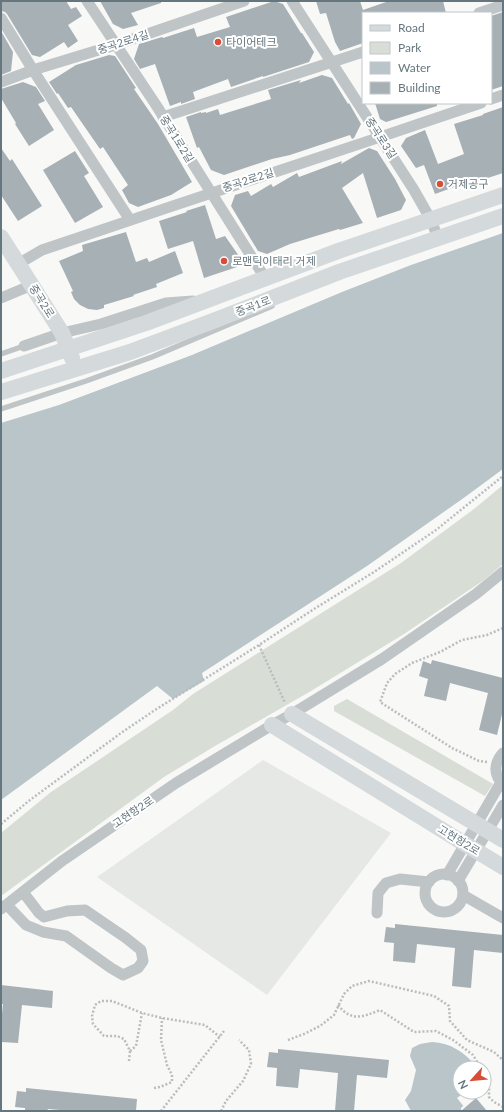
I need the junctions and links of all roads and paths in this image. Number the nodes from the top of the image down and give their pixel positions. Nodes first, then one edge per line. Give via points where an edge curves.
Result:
1 (87, 1) edge
2 (244, 1) edge
3 (292, 1) edge
4 (503, 5) edge
5 (482, 12) edge
6 (1, 18) edge
7 (115, 44) junction
8 (362, 52) edge
9 (332, 63) junction
10 (33, 70) junction
11 (1, 82) edge
12 (503, 95) edge
13 (492, 100) edge
14 (478, 104) edge
15 (163, 117) junction
16 (380, 137) junction
17 (211, 192) junction
18 (503, 195) edge
19 (503, 216) edge
20 (130, 220) junction
21 (431, 220) junction
22 (1, 237) edge
23 (438, 238) junction
24 (18, 264) junction
25 (265, 278) junction
26 (321, 279) junction
27 (32, 286) junction
28 (292, 297) dead end
29 (1, 298) edge
30 (210, 299) junction
31 (279, 303) dead end
32 (62, 333) junction
33 (24, 346) joint
34 (69, 349) junction
35 (1, 354) edge
36 (75, 369) junction
37 (1, 371) edge
38 (1, 392) edge
39 (1, 409) edge
40 (503, 476) edge
41 (503, 572) edge
42 (503, 628) edge
43 (259, 645) junction
44 (289, 710) junction
45 (272, 725) junction
46 (503, 754) edge
47 (496, 763) junction
48 (502, 783) edge
49 (503, 806) edge
50 (1, 824) edge
51 (482, 828) junction
52 (503, 840) edge
53 (471, 848) junction
54 (503, 867) edge
55 (447, 875) junction
56 (458, 881) junction
57 (429, 882) junction
58 (22, 892) junction
59 (463, 895) junction
60 (4, 907) edge
61 (377, 913) dead end
62 (503, 918) edge
63 (338, 1005) junction
64 (142, 1013) junction
65 (162, 1018) junction
66 (224, 1031) dead end
67 (220, 1037) junction
68 (239, 1040) dead end
69 (288, 1040) dead end
70 (130, 1051) junction
71 (476, 1060) edge
72 (503, 1060) edge
73 (129, 1061) dead end
74 (154, 1088) dead end
75 (492, 1100) edge
76 (503, 1107) edge
77 (161, 1111) edge
78 (221, 1111) edge

1 - 7 street, 중곡1로2길
2 - 7 street, 중곡2로4길
3 - 9 street, 중곡로3길
4 - 5 street
6 - 10 street
7 - 10 street, 중곡2로4길
7 - 15 street, 중곡1로2길
8 - 9 street
9 - 15 street
9 - 16 street, 중곡로3길
10 - 11 street, 중곡2로4길
10 - 20 street
12 - 13 street
14 - 16 street, 중곡2로2길
15 - 17 street, 중곡1로2길
16 - 17 street, 중곡2로2길
16 - 21 street, 중곡로3길
17 - 20 street, 중곡2로2길
17 - 25 street, 중곡1로2길
18 - 21 street, 중곡1로
19 - 23 street, 중곡1로
20 - 24 street, 중곡2로2길 via 42,250
21 - 23 street, 중곡로3길
21 - 25 street, 중곡1로
22 - 24 street, 중곡2로
23 - 26 street, 중곡1로
24 - 27 street, 중곡2로
25 - 30 street, 중곡1로
26 - 28 lane
26 - 36 street, 중곡1로 via 130,352
27 - 29 street
27 - 32 street, 중곡2로
30 - 32 street via 166,303 102,324
30 - 34 street, 중곡1로
31 - 39 lane via 152,356
32 - 33 street
32 - 34 street, 중곡2로
33 - 35 lane
34 - 36 street, 중곡2로
34 - 37 street, 중곡1로
36 - 38 street, 중곡1로
40 - 43 path via 436,530
41 - 44 street via 382,659
42 - 47 path via 487,635 462,640 395,674 387,683 380,702 452,748 479,761
43 - 44 path
43 - 50 path via 121,733
44 - 45 street, 고현항2로
44 - 51 street, 고현항2로
45 - 53 street, 고현항2로
45 - 58 street, 고현항2로 via 176,783 62,861
46 - 47 street
47 - 48 street via 496,775
48 - 51 street
49 - 51 street
51 - 52 street, 고현항2로
51 - 53 street
53 - 54 street, 고현항2로
53 - 55 street
53 - 56 street
55 - 56 street
55 - 57 street via 438,875
56 - 59 street
57 - 59 street via 426,900 440,912 458,907
57 - 61 street via 400,879 386,883 378,893
58 - 60 street, 고현항2로
58 - 60 street via 44,917 67,911 85,910 141,950 143,961 138,968 123,975 66,936 43,932 26,925
59 - 62 street
63 - 69 path via 334,1015 320,1026
63 - 71 path via 344,1012 355,1016 366,1016 380,1010 414,1032 436,1031 454,1040
63 - 72 path via 352,986 369,981 434,996 449,1006 450,1021 467,1040 494,1052
64 - 65 path
64 - 70 path via 136,1046
64 - 70 path via 112,1001 101,1001 95,1005 93,1024 104,1036 124,1039
65 - 67 path via 205,1025
65 - 74 path via 161,1040 172,1082
66 - 67 path
67 - 77 path
68 - 78 path via 248,1050 251,1064
70 - 73 path
75 - 76 path

